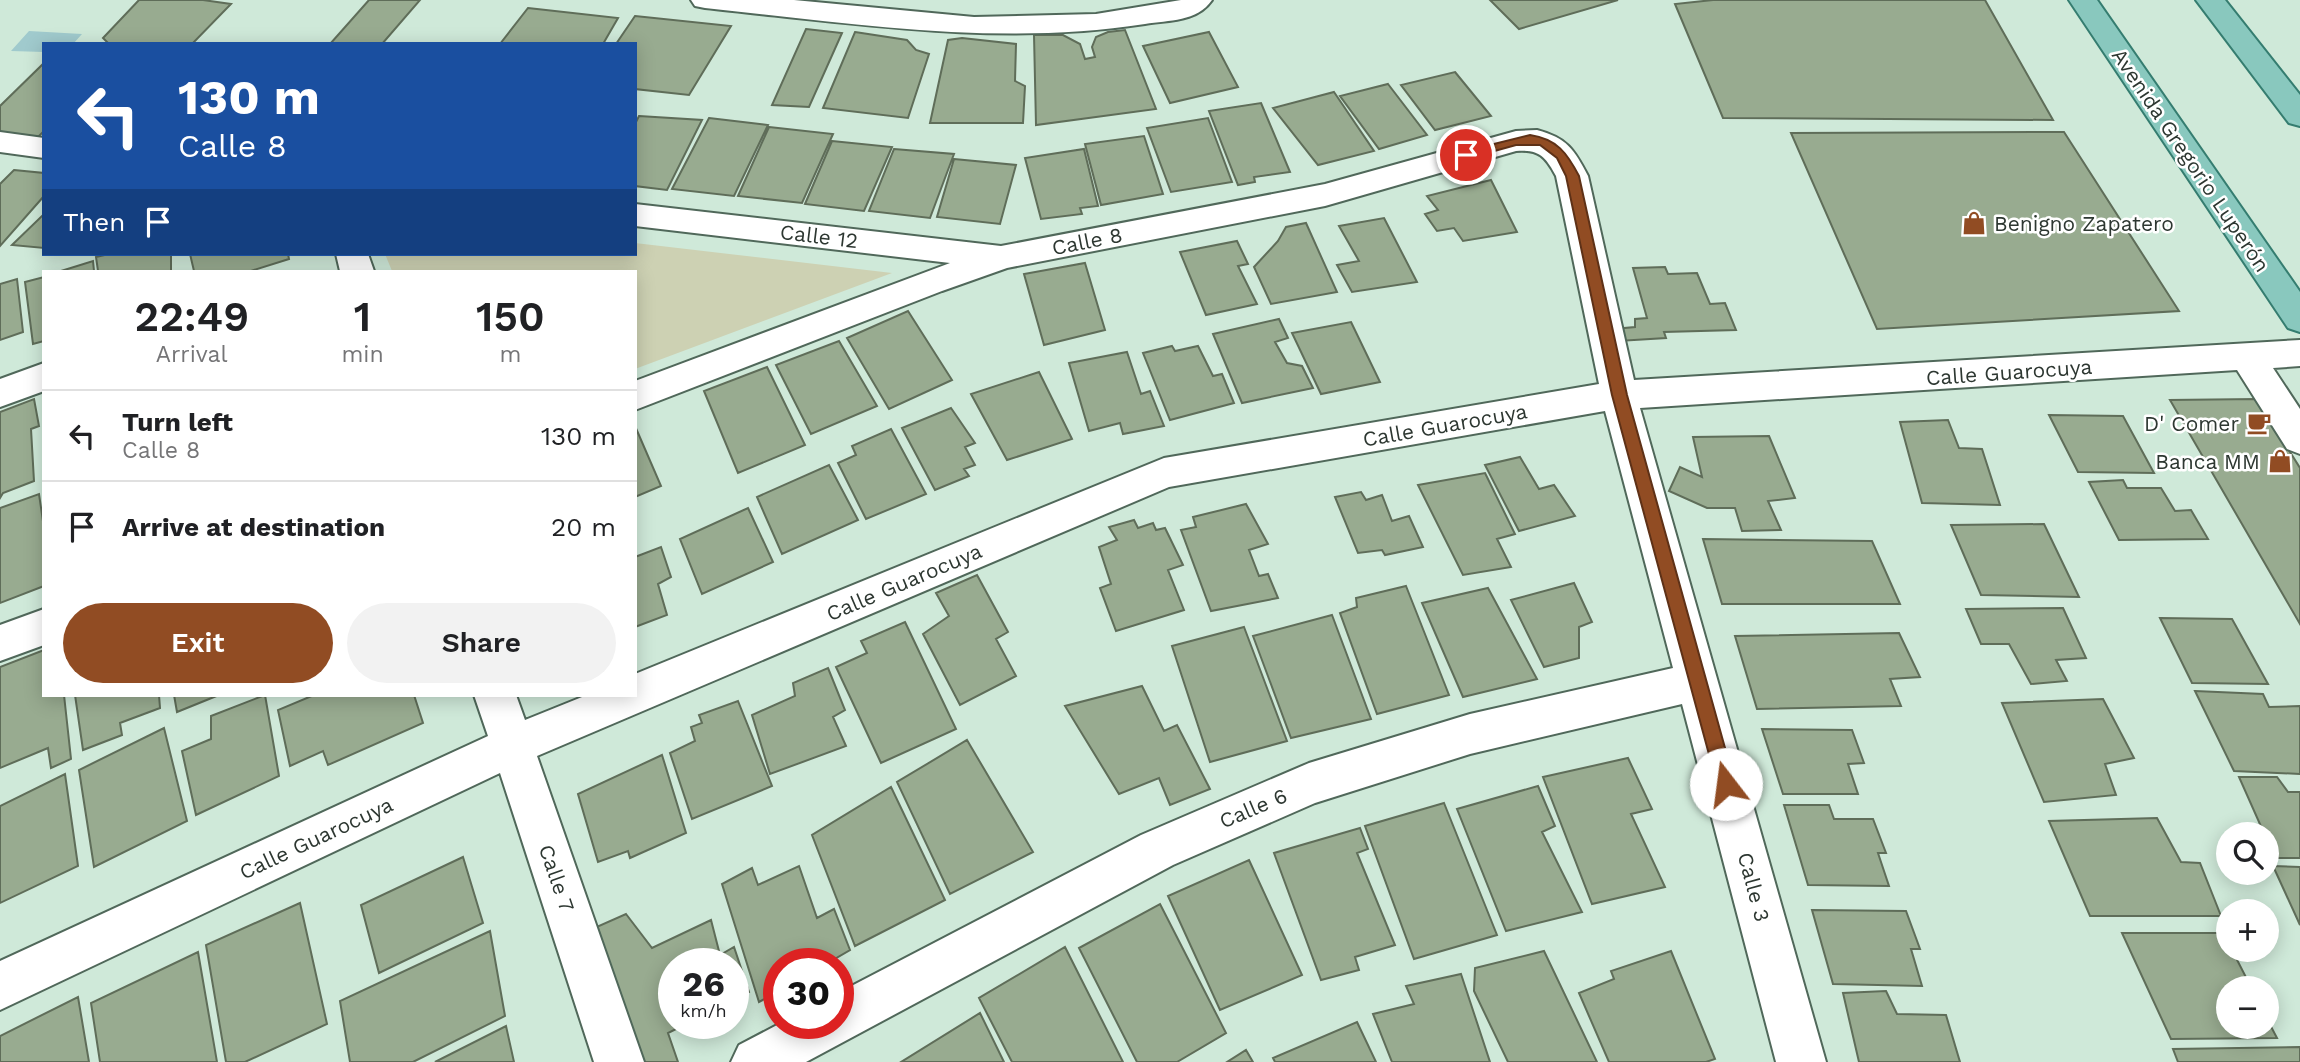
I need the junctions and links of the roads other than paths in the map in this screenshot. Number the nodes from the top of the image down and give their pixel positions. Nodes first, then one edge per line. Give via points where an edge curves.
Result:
1 (1198, 0) edge
2 (2083, 0) edge
3 (2210, 0) edge
4 (719, 1) edge
5 (2300, 116) edge
6 (0, 142) edge
7 (1553, 146) joint
8 (42, 148) edge
9 (637, 215) edge
10 (1003, 257) junction
11 (2300, 319) edge
12 (2300, 353) edge
13 (2246, 357) junction
14 (42, 378) edge
15 (0, 393) edge
16 (637, 395) edge
17 (1619, 395) junction
18 (2300, 439) edge
19 (42, 628) edge
20 (0, 643) edge
21 (1699, 683) junction
22 (637, 694) edge
23 (496, 697) edge
24 (630, 697) edge
25 (512, 746) junction
26 (0, 986) edge
27 (854, 1011) edge
28 (800, 1039) edge
29 (619, 1062) edge
30 (756, 1062) edge
31 (1801, 1062) edge

1 - 4 street via 1187,9 1154,15 1044,26 974,26
2 - 11 main road, Avenida Gregorio Luperón
3 - 5 main road
6 - 8 street
7 - 10 street, Calle 8 via 1530,139 1516,141 1325,195
7 - 17 street, Calle 3 via 1572,176
9 - 10 street, Calle 12
10 - 16 street, Calle 8
12 - 13 street, Calle Guarocuya
13 - 17 street, Calle Guarocuya
13 - 18 street
14 - 15 street
17 - 21 street, Calle 3
17 - 22 street, Calle Guarocuya via 1164,473
19 - 20 street
21 - 27 street, Calle 6 via 1470,734 1309,784 1157,850
21 - 31 street, Calle 3
23 - 25 street, Calle 7
24 - 25 street, Calle Guarocuya
25 - 26 street, Calle Guarocuya
25 - 29 street, Calle 7
28 - 30 street

